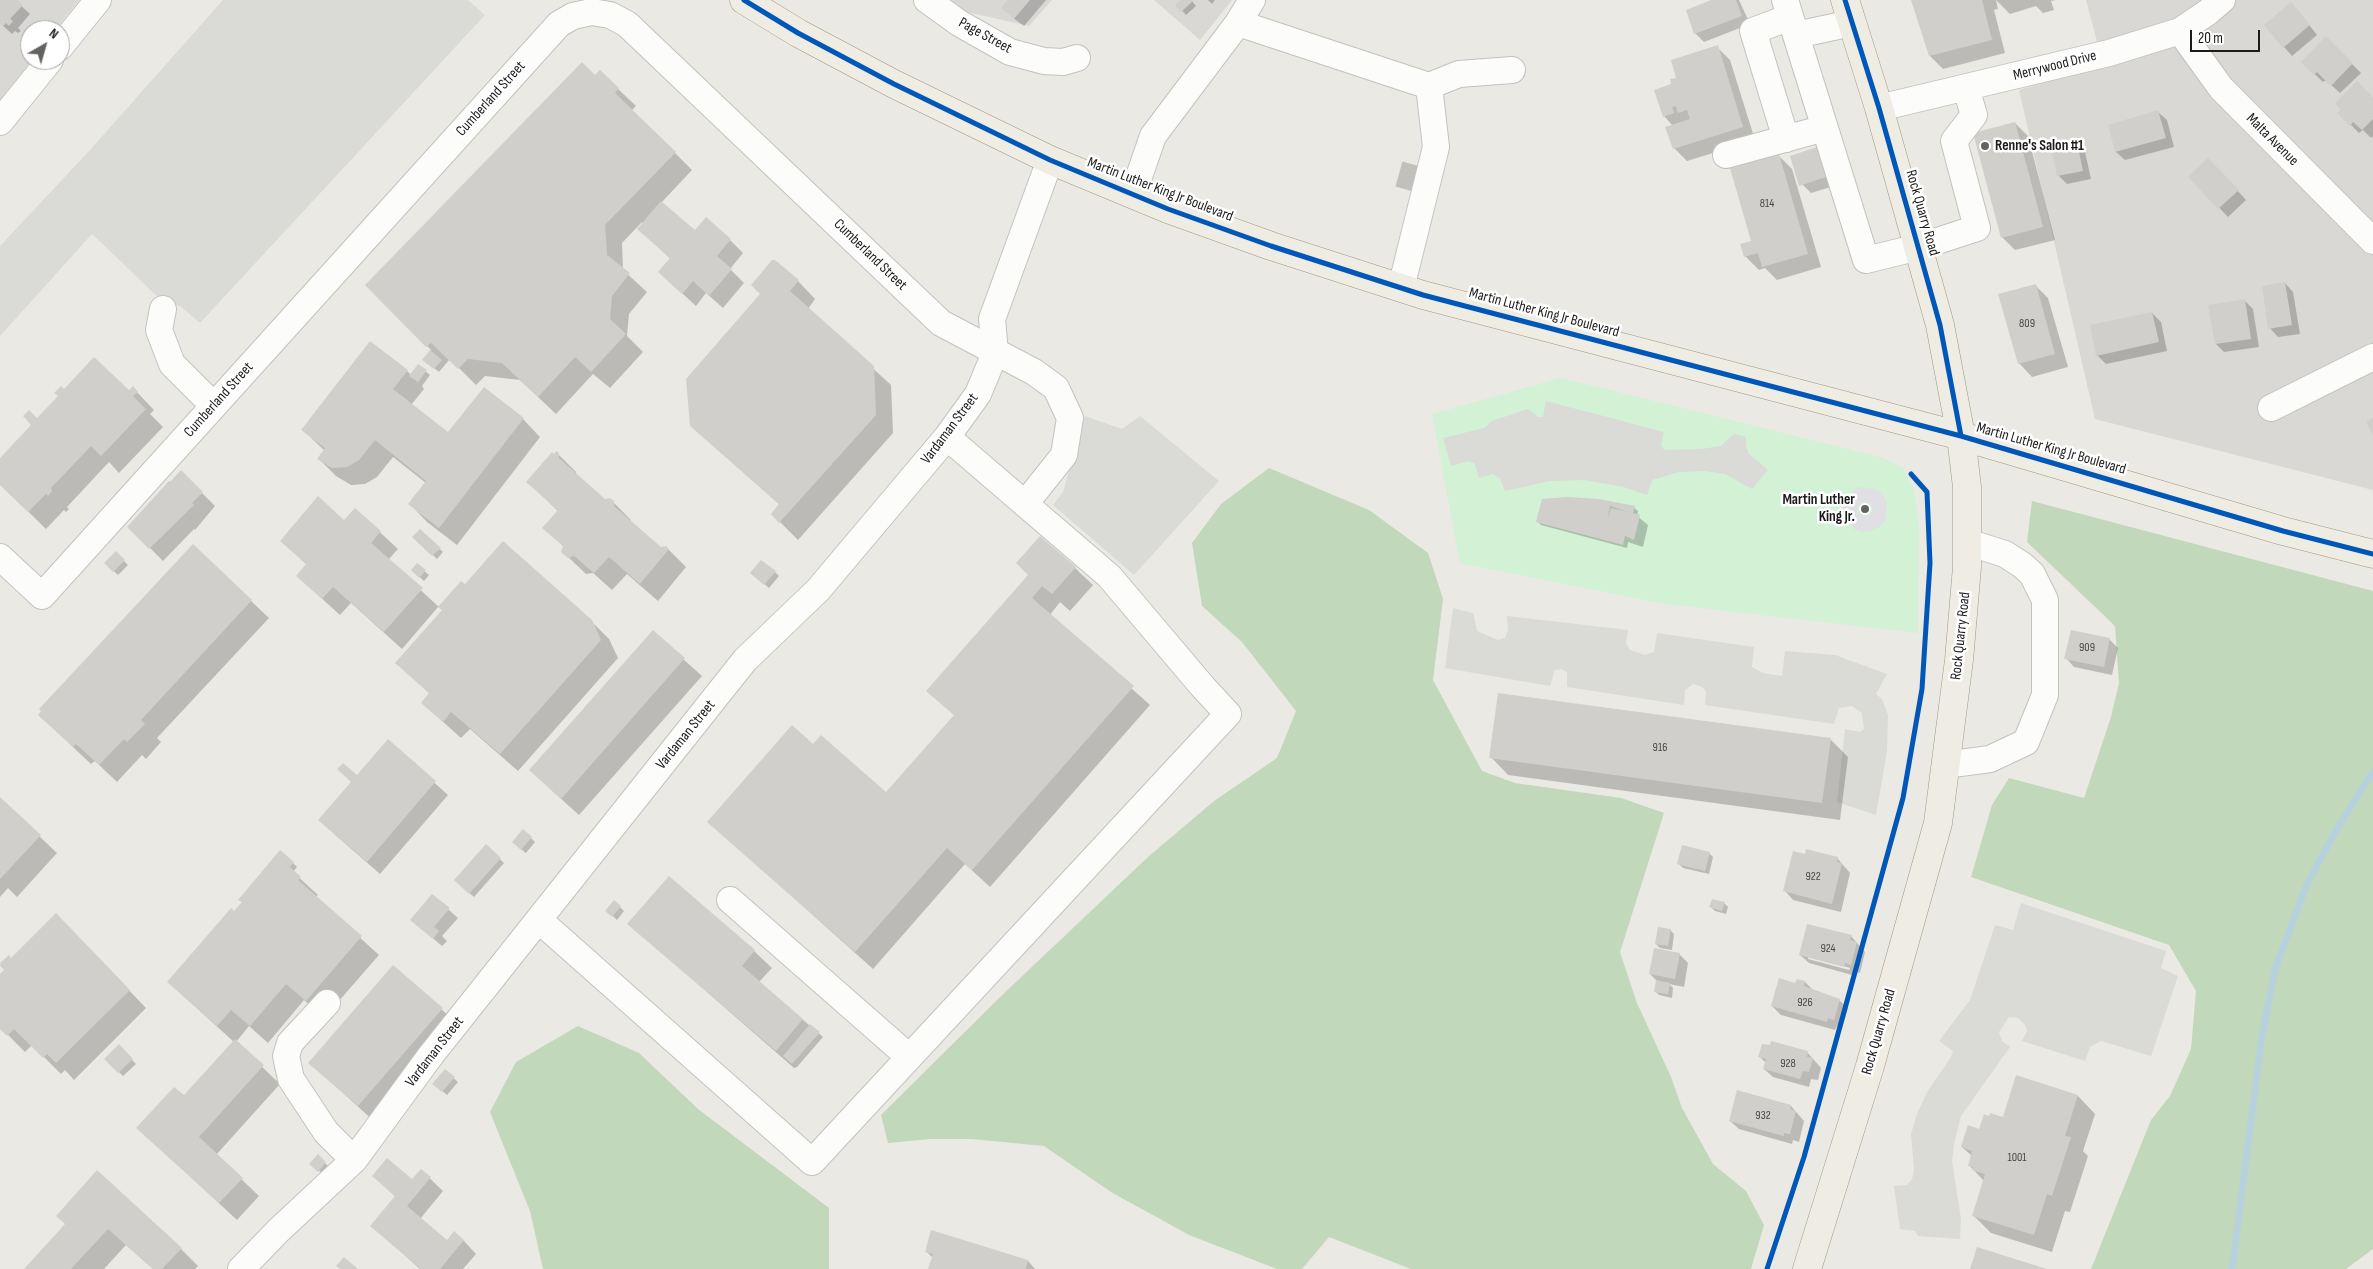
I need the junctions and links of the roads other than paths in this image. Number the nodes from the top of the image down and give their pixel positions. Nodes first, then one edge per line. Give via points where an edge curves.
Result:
1 (98, 0) edge
2 (744, 0) edge
3 (927, 0) edge
4 (1252, 0) edge
5 (2222, 0) edge
6 (1848, 11) edge
7 (1790, 18) edge
8 (1238, 22) junction
9 (2180, 31) junction
10 (70, 35) edge
11 (1077, 58) dead end
12 (42, 70) edge
13 (1512, 70) dead end
14 (1429, 86) junction
15 (1966, 88) junction
16 (1879, 108) junction
17 (0, 122) edge
18 (1825, 128) junction
19 (1786, 139) junction
20 (1436, 147) junction
21 (1726, 155) dead end
22 (1050, 160) junction
23 (1415, 164) tunnel mouth
24 (1408, 190) tunnel mouth
25 (1133, 194) junction
26 (1420, 216) junction
27 (2373, 241) edge
28 (1919, 247) junction
29 (1401, 288) junction
30 (163, 309) dead end
31 (995, 353) junction
32 (2373, 357) edge
33 (214, 406) junction
34 (2271, 408) dead end
35 (1961, 436) junction
36 (947, 437) junction
37 (1025, 504) junction
38 (1967, 542) junction
39 (2373, 554) edge
40 (0, 557) edge
41 (1945, 765) junction
42 (730, 900) dead end
43 (539, 920) junction
44 (327, 1003) dead end
45 (909, 1057) junction
46 (354, 1160) junction
47 (241, 1269) edge
48 (1807, 1269) edge

1 - 10 street
2 - 22 main road, Martin Luther King Jr Boulevard via 894,84
3 - 11 street, Page Street via 959,23 1010,52 1044,61 1063,62
4 - 8 street
5 - 9 street, Merrywood Drive
6 - 7 street
6 - 16 main road, Rock Quarry Road
7 - 18 street
7 - 19 street via 1753,31
8 - 14 street
8 - 25 street via 1153,136
9 - 15 street, Merrywood Drive via 2109,53
9 - 27 street, Malta Avenue via 2221,88
12 - 17 street
13 - 14 street via 1459,74
14 - 20 street
15 - 16 street, Merrywood Drive
15 - 28 street via 1974,115 1954,141 1977,228
16 - 28 main road, Rock Quarry Road
18 - 19 street
18 - 28 street via 1866,260
19 - 21 street
20 - 23 street
20 - 26 street
22 - 25 main road, Martin Luther King Jr Boulevard
22 - 31 street, Vardaman Street via 992,319
24 - 26 street via 1407,197
25 - 29 main road, Martin Luther King Jr Boulevard via 1271,246
26 - 29 street
28 - 35 main road, Rock Quarry Road via 1940,325
29 - 35 main road, Martin Luther King Jr Boulevard
30 - 33 street via 159,330 172,364
31 - 33 street, Cumberland Street via 941,323 627,24 591,12 573,16 559,24
31 - 36 street, Vardaman Street via 978,394
31 - 37 street, Cumberland Street via 1034,372 1056,388 1070,418 1064,456
32 - 34 street
33 - 40 street, Cumberland Street via 42,596
35 - 38 main road, Rock Quarry Road via 1967,487
35 - 39 main road, Martin Luther King Jr Boulevard
36 - 37 street
36 - 43 street, Vardaman Street via 818,590 745,660
37 - 45 street via 1109,576 1228,714
38 - 41 main road, Rock Quarry Road via 1959,660
38 - 41 street via 2005,554 2032,574 2045,600 2045,694 2026,742 1990,759
41 - 48 main road, Rock Quarry Road via 1938,823 1870,1066
42 - 45 street
43 - 45 street via 812,1162
43 - 46 street, Vardaman Street via 431,1055
44 - 46 street via 290,1043 286,1056 291,1079 326,1132
46 - 47 street, Vardaman Street

